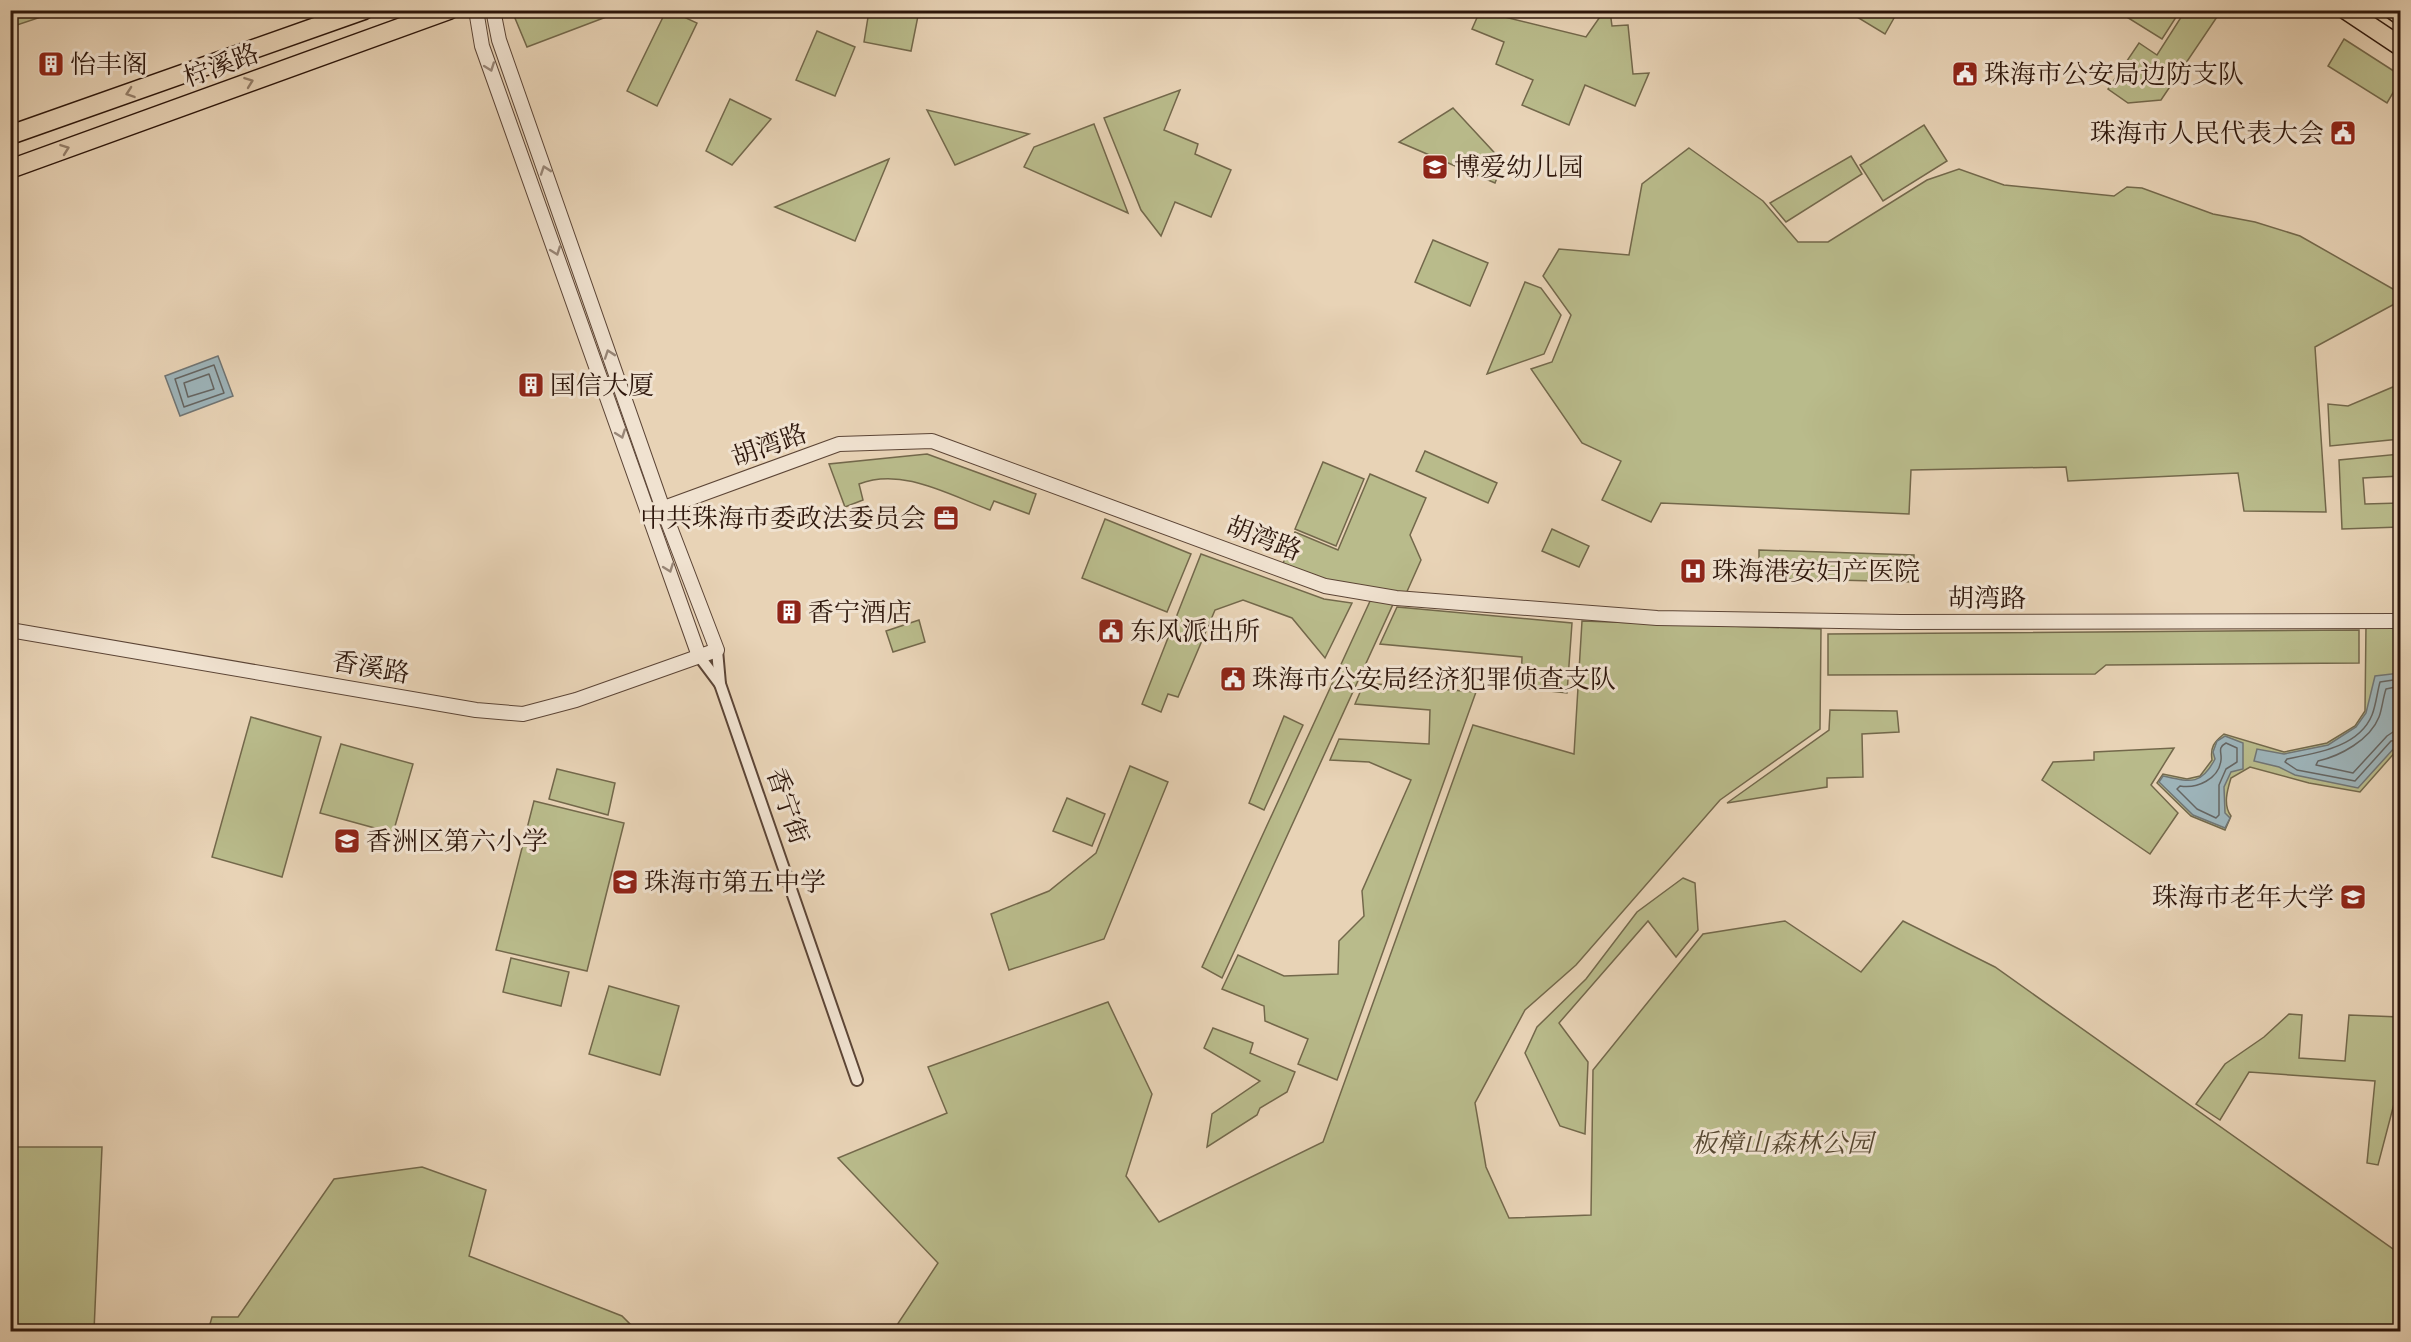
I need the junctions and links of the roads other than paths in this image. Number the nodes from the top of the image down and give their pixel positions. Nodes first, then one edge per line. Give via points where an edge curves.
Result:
1 (364, 10) edge
2 (449, 10) edge
3 (476, 10) edge
4 (493, 10) edge
5 (2346, 10) edge
6 (2393, 10) edge
7 (2400, 15) edge
8 (306, 31) junction
9 (2400, 46) edge
10 (316, 58) junction
11 (10, 135) edge
12 (10, 169) edge
13 (663, 509) junction
14 (650, 513) junction
15 (2400, 621) edge
16 (10, 630) edge
17 (717, 650) junction
18 (699, 656) junction
19 (720, 684) junction
20 (857, 1080) dead end

1 - 8 main road, 柠溪路
2 - 10 main road, 柠溪路
3 -> 14 street via 483,46
13 -> 4 street via 499,40
5 - 9 main road
6 - 7 main road
8 - 10 main road
8 -> 11 main road, 柠溪路
12 -> 10 main road, 柠溪路
13 - 14 street, 胡湾路
13 - 15 street, 胡湾路 via 839,444 932,441 1325,586 1396,598 1657,618 1901,622
13 - 17 street, 香宁街
14 -> 18 street, 香宁街
16 - 18 street, 香溪路 via 476,710 523,714 576,700
17 - 18 street, 香溪路
17 - 19 street, 香宁街
18 - 19 street, 香宁街
19 - 20 street, 香宁街

